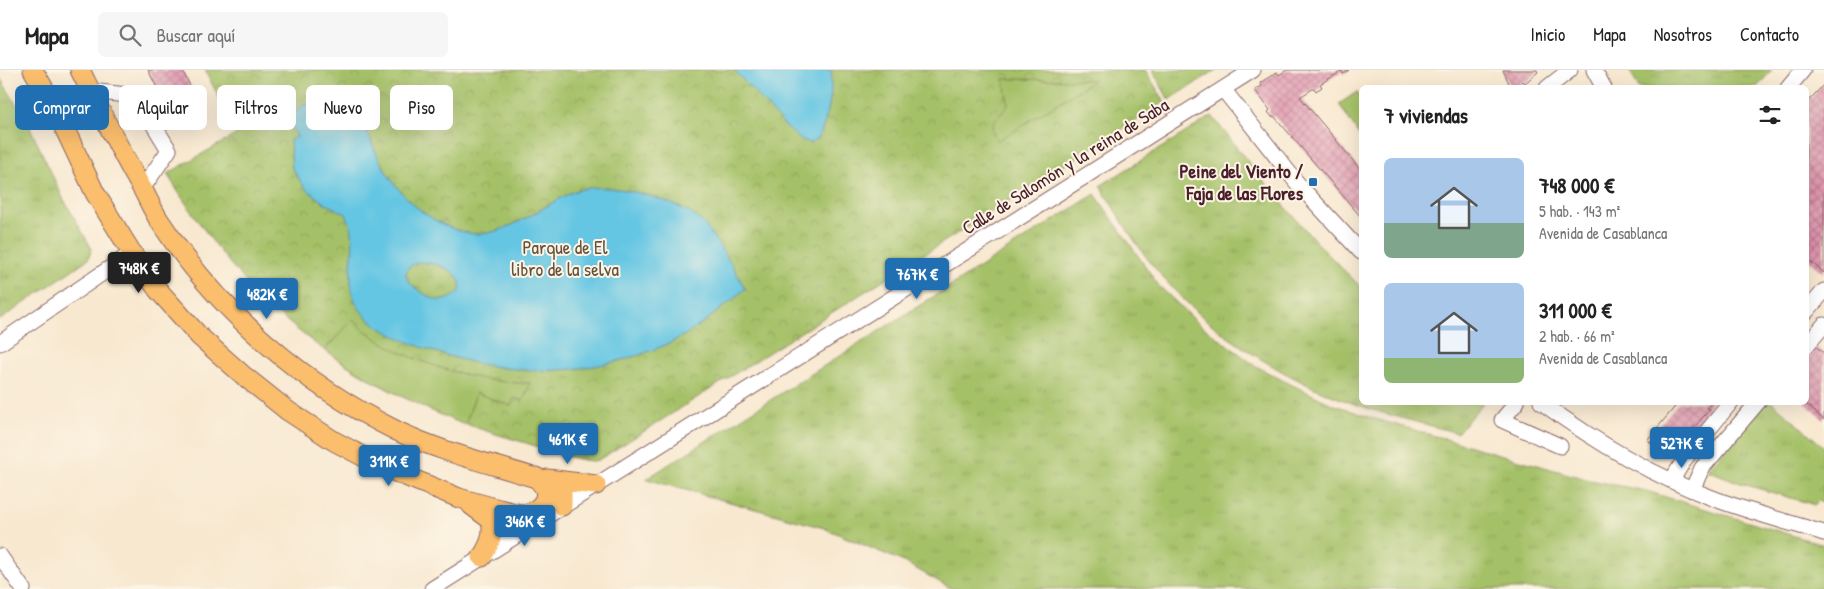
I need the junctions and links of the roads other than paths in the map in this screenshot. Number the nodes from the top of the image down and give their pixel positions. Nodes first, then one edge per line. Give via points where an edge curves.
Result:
1 (33, 70) edge
2 (80, 70) edge
3 (1254, 70) edge
4 (1570, 70) edge
5 (1594, 70) edge
6 (1803, 70) edge
7 (87, 85) edge
8 (1551, 85) edge
9 (1602, 85) edge
10 (1790, 85) edge
11 (1223, 90) junction
12 (109, 93) edge
13 (109, 129) edge
14 (142, 189) junction
15 (1359, 249) edge
16 (132, 253) junction
17 (1824, 292) edge
18 (1812, 308) edge
19 (1824, 325) edge
20 (1809, 342) edge
21 (0, 344) edge
22 (1514, 405) edge
23 (1546, 405) edge
24 (1728, 405) edge
25 (1755, 405) edge
26 (1560, 446) dead end
27 (1686, 456) junction
28 (1704, 465) junction
29 (536, 477) junction
30 (1672, 480) junction
31 (596, 485) junction
32 (1692, 490) junction
33 (459, 498) junction
34 (562, 506) junction
35 (522, 514) junction
36 (542, 519) junction
37 (1824, 533) edge
38 (0, 556) edge
39 (482, 557) junction
40 (23, 589) edge
41 (432, 589) edge

1 - 16 main road via 99,200
2 - 7 main road
3 - 11 street, Calle de Salomón y la reina de Saba
4 - 8 street
5 - 9 street
6 - 10 street
11 - 15 street via 1298,184
11 - 31 street, Calle de Salomón y la reina de Saba
12 - 14 street via 136,96 169,150
13 - 14 main road
14 - 29 main road via 190,264 250,328 295,367 398,431 480,462
16 - 21 street
16 - 33 main road via 158,290 200,337 288,411 381,466
17 - 18 street
19 - 20 street
22 - 26 street via 1502,420
23 - 30 street via 1624,455
24 - 27 street
25 - 28 street
27 - 28 street
27 - 30 street
28 - 32 street
29 - 31 main road
29 - 34 main road via 560,488
29 - 35 main road via 544,487 543,503 538,510
30 - 32 street
31 - 34 street, Calle de Salomón y la reina de Saba
32 - 37 street
33 - 35 main road
33 - 39 main road via 491,520 492,538
34 - 36 street, Calle de Salomón y la reina de Saba
35 - 36 main road
36 - 39 street, Calle de Salomón y la reina de Saba
38 - 40 street
39 - 41 street, Calle de Salomón y la reina de Saba

